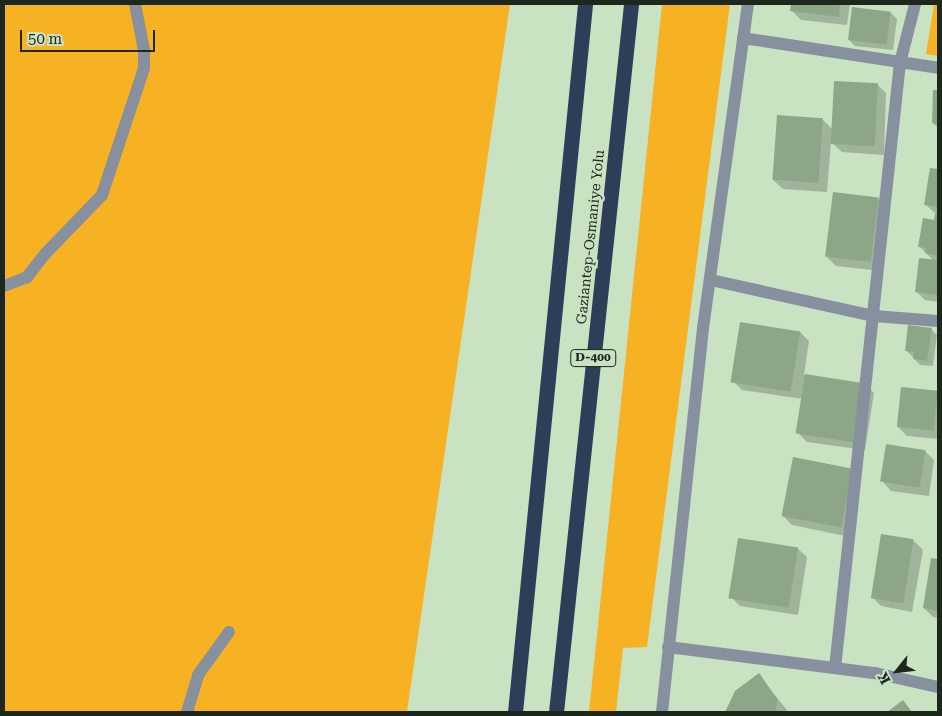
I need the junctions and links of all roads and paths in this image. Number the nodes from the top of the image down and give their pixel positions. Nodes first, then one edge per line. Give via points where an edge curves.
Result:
1 (135, 4) edge
2 (585, 4) edge
3 (631, 4) edge
4 (748, 4) edge
5 (914, 4) edge
6 (743, 38) junction
7 (900, 63) junction
8 (938, 68) edge
9 (711, 280) junction
10 (4, 286) edge
11 (874, 316) junction
12 (938, 321) edge
13 (229, 632) dead end
14 (668, 647) junction
15 (835, 668) junction
16 (938, 688) edge
17 (187, 712) edge
18 (515, 712) edge
19 (556, 712) edge
20 (662, 712) edge

1 - 10 street via 144,50 144,68 102,196 27,277
2 - 18 highway, Gaziantep-Osmaniye Yolu / D-400
3 - 19 highway, Gaziantep-Osmaniye Yolu / D-400
4 - 6 street
5 - 7 street
6 - 7 street
6 - 9 street
7 - 8 street
7 - 11 street
9 - 11 street
9 - 14 street
11 - 12 street
11 - 15 street
13 - 17 street via 198,674
14 - 15 street
14 - 20 street
15 - 16 street via 875,673

